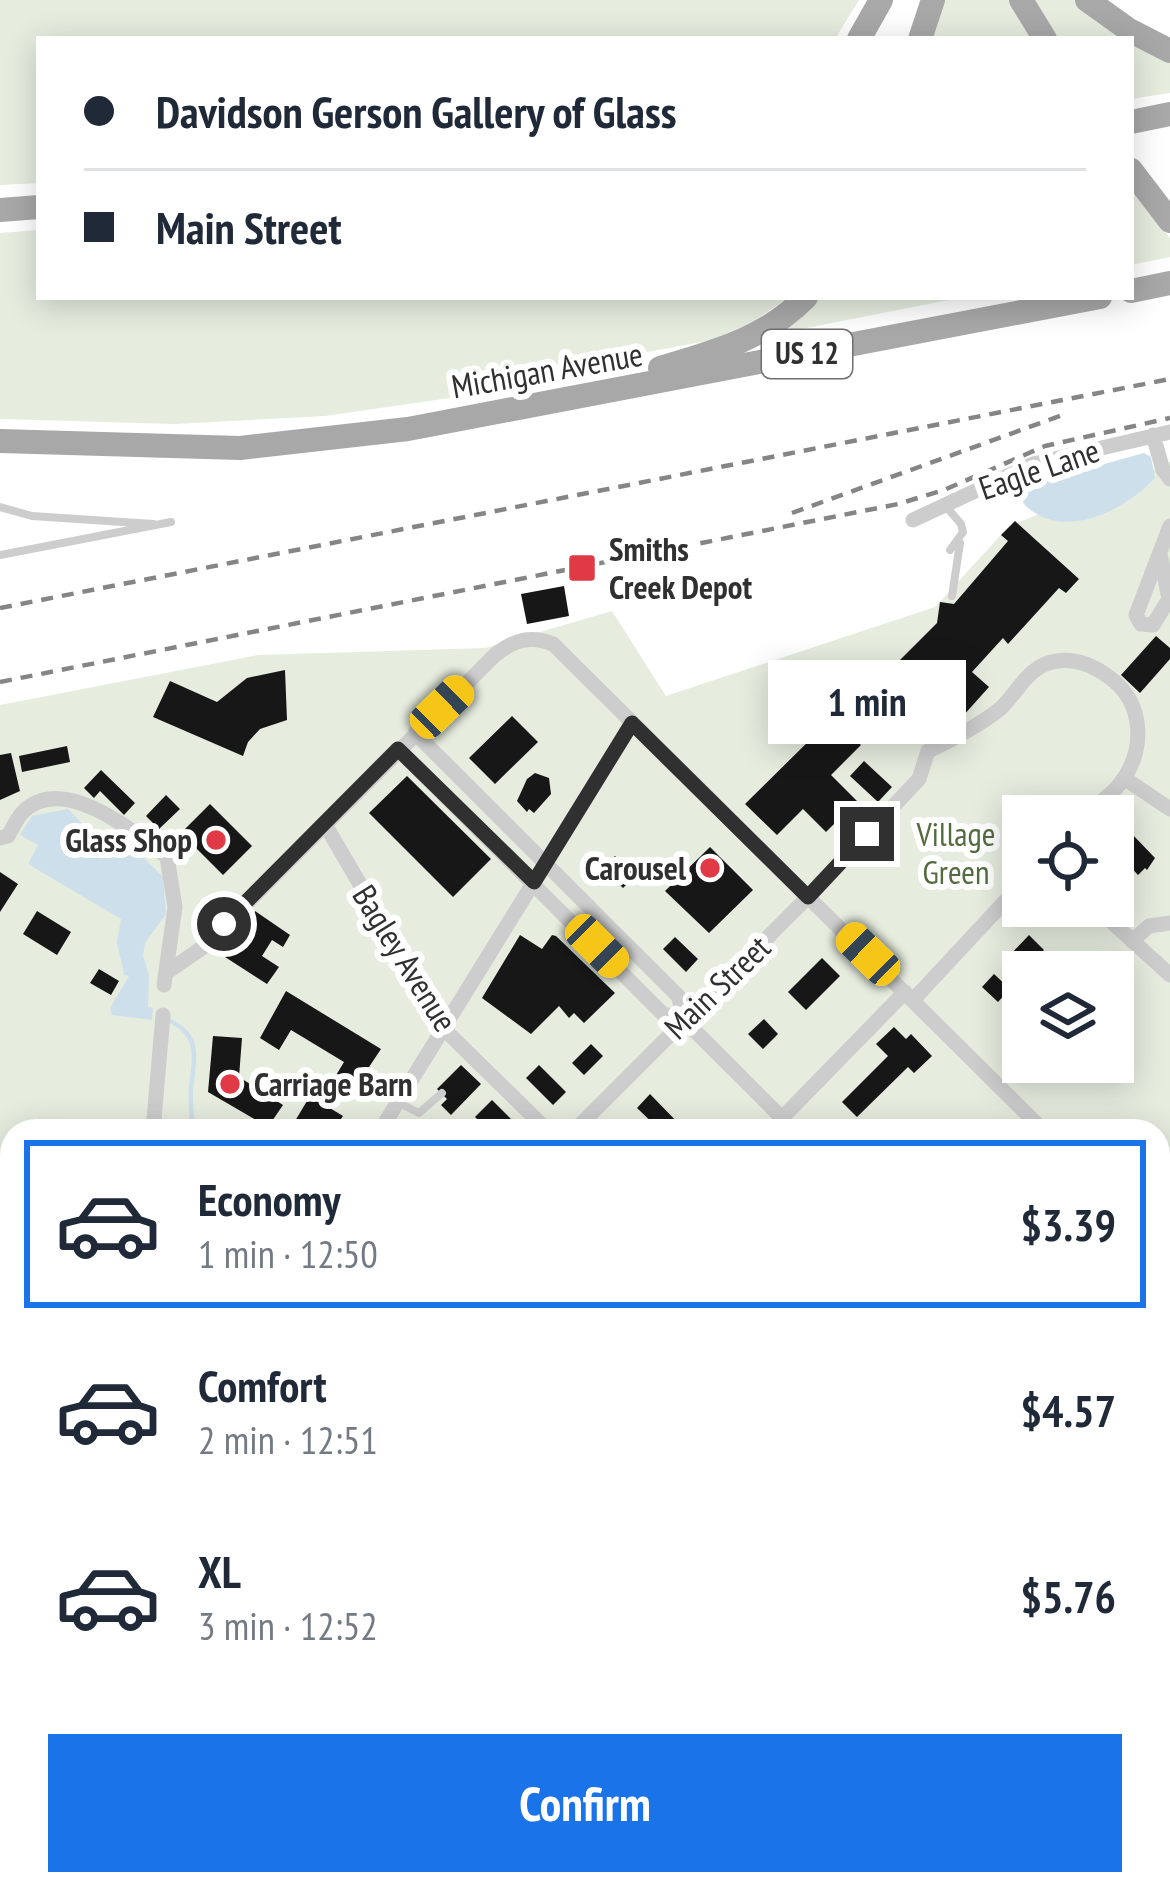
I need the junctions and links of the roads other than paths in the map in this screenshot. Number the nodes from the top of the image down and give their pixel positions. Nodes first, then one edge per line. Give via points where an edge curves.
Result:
1 (881, 0) edge
2 (933, 0) edge
3 (1021, 0) edge
4 (1087, 0) edge
5 (861, 36) edge
6 (921, 36) edge
7 (1043, 36) edge
8 (1170, 51) edge
9 (1170, 114) edge
10 (1134, 121) edge
11 (1134, 174) edge
12 (36, 208) edge
13 (0, 210) edge
14 (1170, 221) edge
15 (1170, 284) edge
16 (1134, 290) edge
17 (803, 300) edge
18 (1085, 300) edge
19 (514, 411) junction
20 (1161, 433) edge
21 (0, 441) edge
22 (1170, 479) edge
23 (943, 503) junction
24 (0, 507) edge
25 (913, 520) dead end
26 (171, 522) dead end
27 (157, 525) junction
28 (1170, 526) edge
29 (960, 541) junction
30 (950, 550) dead end
31 (0, 555) edge
32 (1161, 558) dead end
33 (952, 596) dead end
34 (632, 723) junction
35 (415, 733) junction
36 (398, 749) junction
37 (1124, 778) junction
38 (1106, 795) edge
39 (1170, 809) edge
40 (326, 826) junction
41 (0, 838) edge
42 (546, 864) junction
43 (534, 882) junction
44 (808, 897) junction
45 (1002, 902) edge
46 (1170, 923) edge
47 (1117, 927) edge
48 (1132, 940) junction
49 (1170, 975) edge
50 (909, 996) junction
51 (162, 1018) dead end
52 (683, 1019) junction
53 (445, 1030) junction
54 (442, 1093) dead end
55 (398, 1102) junction
56 (782, 1118) joint
57 (154, 1119) edge
58 (387, 1119) edge
59 (534, 1119) edge
60 (586, 1119) edge
61 (1032, 1119) edge

1 - 5 main road
2 - 6 main road
3 - 7 main road
4 - 8 main road
9 - 10 main road
11 - 14 main road
12 - 13 main road
15 - 16 main road
17 - 19 main road via 736,346
18 - 19 main road, Michigan Avenue / US 12
19 - 21 main road, Michigan Avenue / US 12 via 240,448
20 - 22 street
20 - 23 street, Eagle Lane via 1033,464
23 - 25 street, Eagle Lane
23 - 29 lane via 961,524
24 - 27 lane
26 - 27 lane
27 - 31 lane
28 - 32 street
29 - 30 lane
29 - 33 lane
34 - 35 street via 538,638 508,645
34 - 42 street
34 - 44 street
35 - 36 street
35 - 42 street
36 - 40 street
36 - 43 street
37 - 38 street
37 - 39 street
37 - 44 street, Main Street via 1136,745 1134,702 1096,668 1056,661 1035,669 998,712 928,751 919,779
40 - 41 street via 165,978 175,907 167,857 80,801 25,809
40 - 53 street, Bagley Avenue
42 - 43 street
42 - 52 street via 679,998
43 - 52 street via 662,1014
43 - 53 street
44 - 50 street
44 - 52 street, Main Street
45 - 50 street
46 - 48 street
47 - 48 street
48 - 49 street
50 - 56 street
50 - 61 street
51 - 57 street
52 - 56 street
52 - 60 street, Main Street
53 - 55 street
53 - 59 street, Bagley Avenue via 470,1064
54 - 55 lane via 419,1113
55 - 58 street

